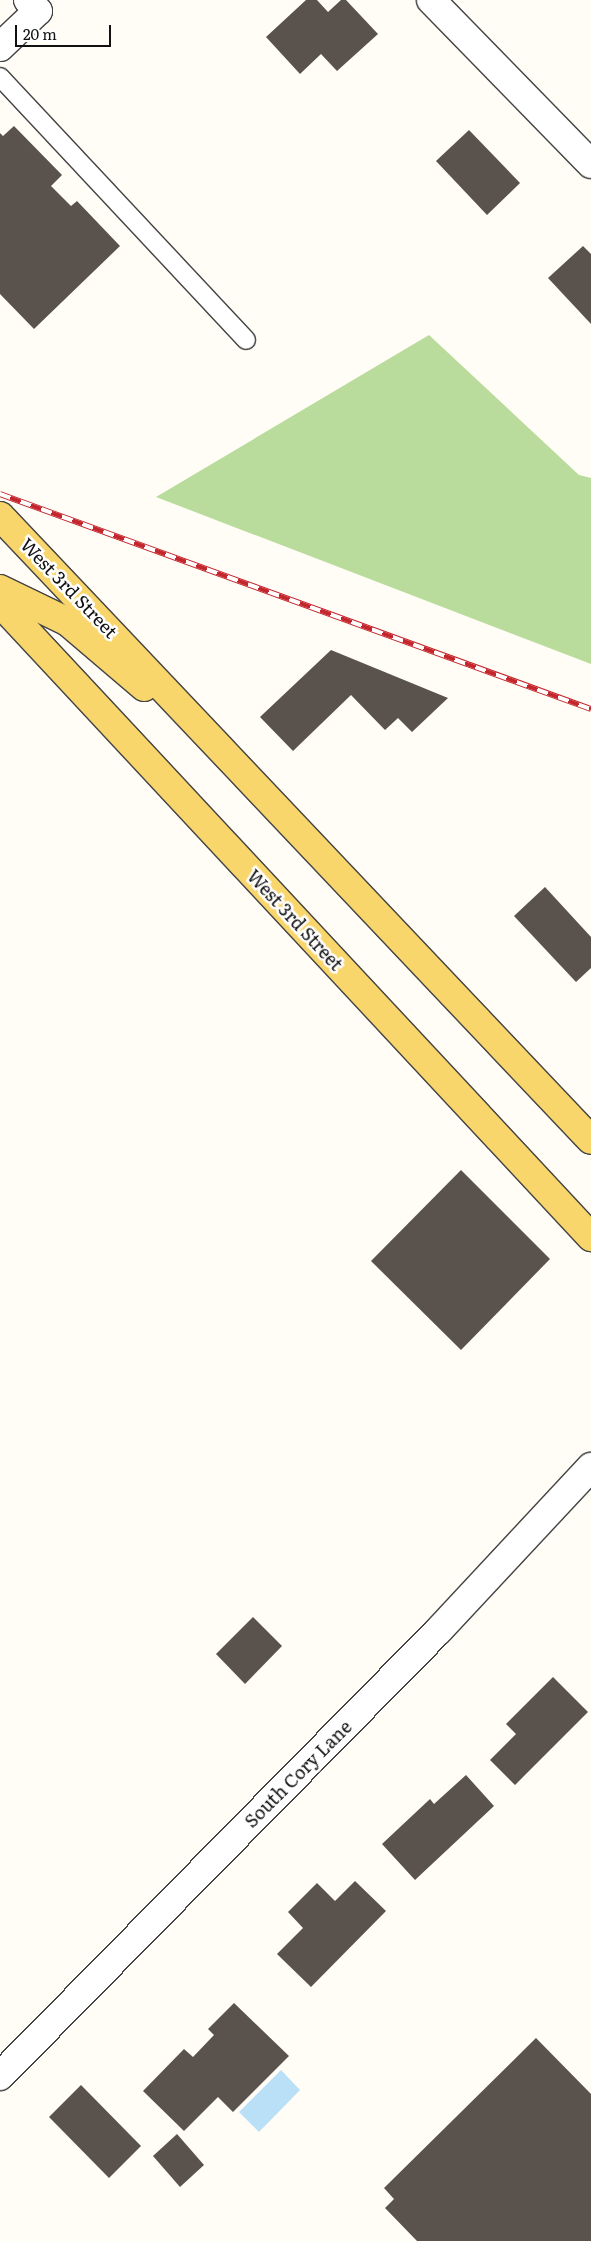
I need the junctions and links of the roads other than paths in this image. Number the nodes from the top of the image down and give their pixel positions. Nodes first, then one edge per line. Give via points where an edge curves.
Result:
1 (28, 0) edge
2 (431, 0) edge
3 (0, 47) edge
4 (0, 77) edge
5 (591, 164) edge
6 (246, 340) dead end
7 (0, 516) edge
8 (0, 589) edge
9 (0, 603) edge
10 (229, 755) junction
11 (591, 1140) edge
12 (591, 1237) edge
13 (591, 1467) edge
14 (0, 2076) edge

1 - 3 street via 38,11
2 - 5 street
4 - 6 lane
7 - 10 main road, West 3rd Street
8 - 10 main road via 68,622
9 - 12 main road, West 3rd Street
10 - 11 main road, West 3rd Street
13 - 14 street, South Cory Lane via 432,1637

